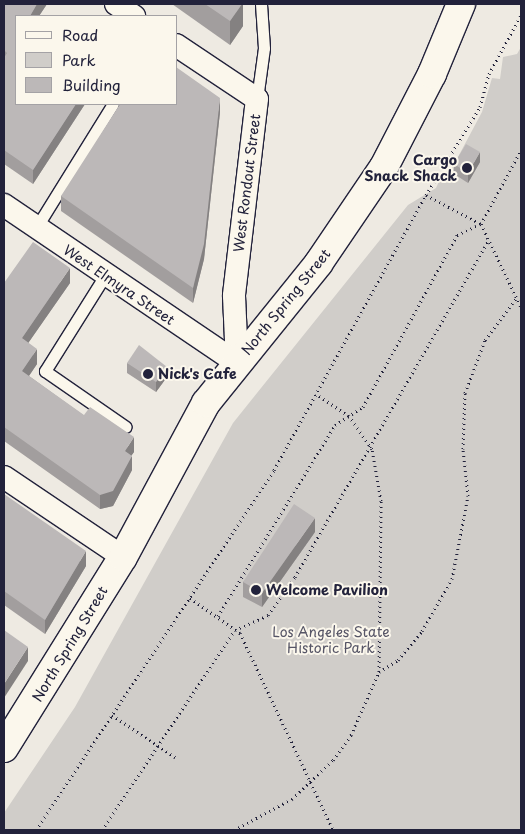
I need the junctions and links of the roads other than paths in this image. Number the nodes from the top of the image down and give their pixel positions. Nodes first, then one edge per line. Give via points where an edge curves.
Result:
1 (116, 4) edge
2 (260, 4) edge
3 (461, 4) edge
4 (132, 15) edge
5 (178, 46) edge
6 (257, 100) junction
7 (112, 105) edge
8 (4, 205) edge
9 (36, 228) junction
10 (104, 277) junction
11 (236, 363) junction
12 (126, 427) dead end
13 (4, 477) edge
14 (122, 557) junction
15 (4, 748) edge

1 - 4 street
2 - 6 lane, West Rondout Street via 264,48
3 - 11 main road, North Spring Street via 384,168 318,264
5 - 6 street
6 - 11 street, West Rondout Street via 234,296
7 - 9 lane
8 - 9 street, West Elmyra Street
9 - 10 street, West Elmyra Street
10 - 11 street, West Elmyra Street
10 - 12 lane via 45,371
11 - 14 main road, North Spring Street via 206,403
13 - 14 street
14 - 15 main road, North Spring Street

